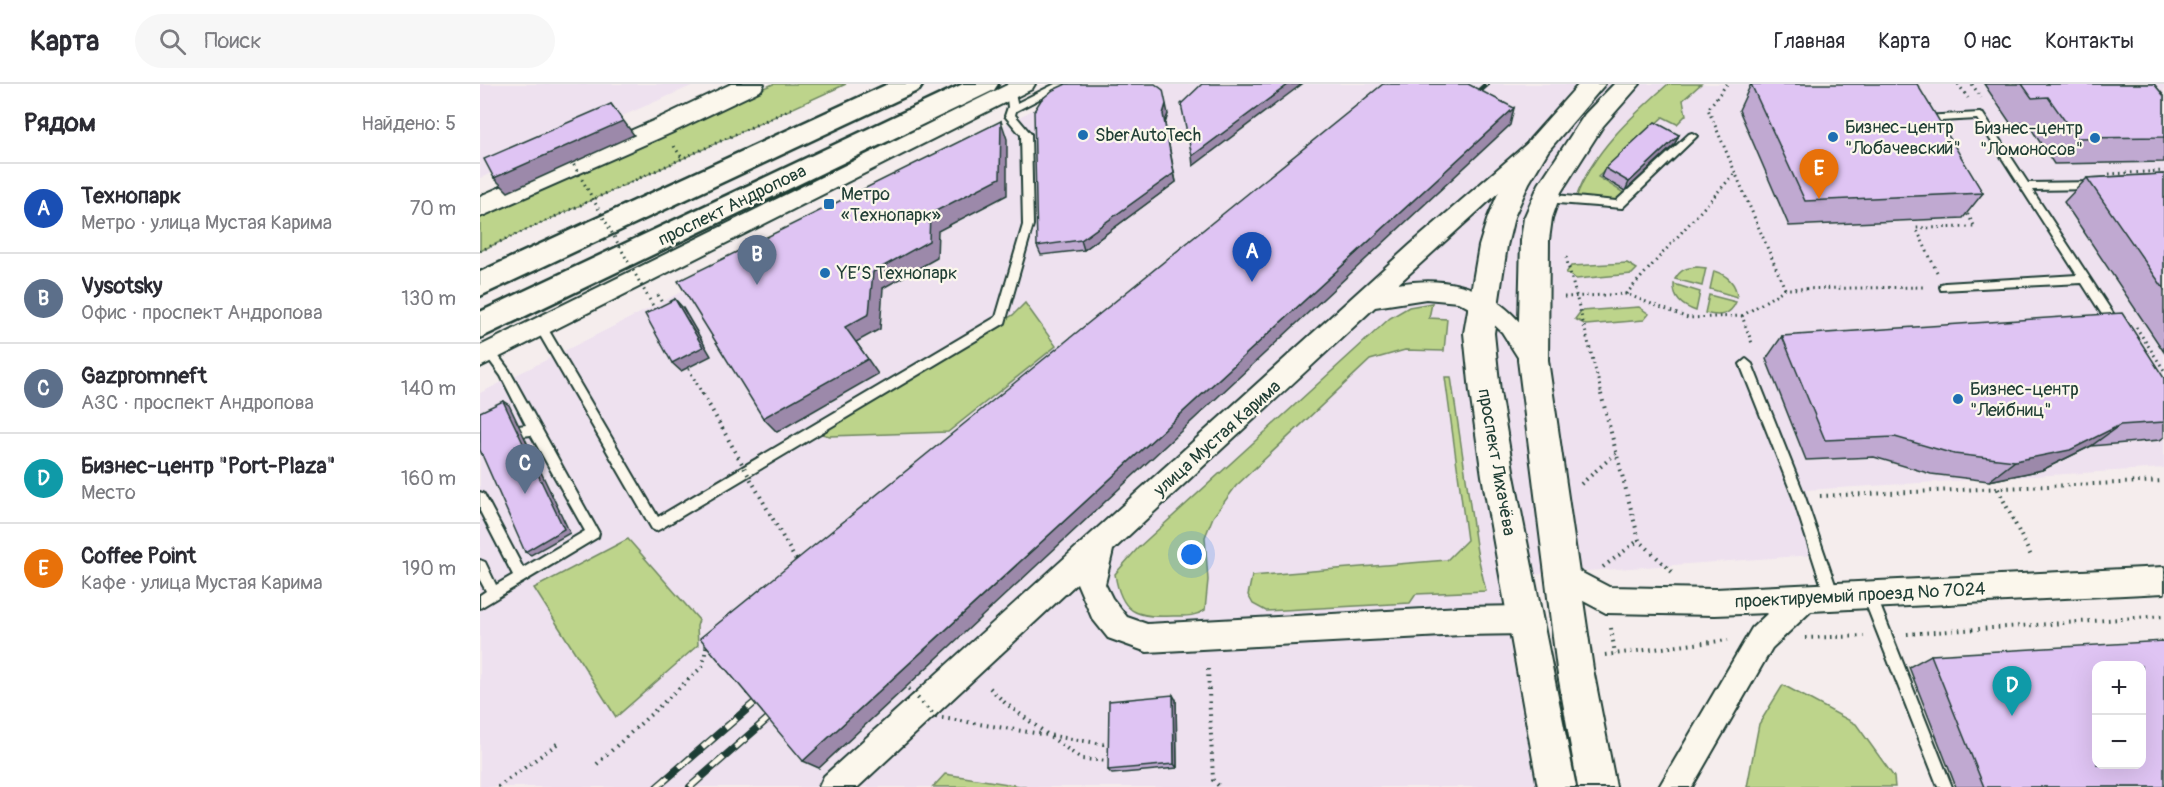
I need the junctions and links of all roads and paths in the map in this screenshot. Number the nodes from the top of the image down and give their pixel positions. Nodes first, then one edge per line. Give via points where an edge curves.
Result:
1 (752, 84) edge
2 (910, 84) edge
3 (1063, 84) edge
4 (1593, 84) edge
5 (1628, 84) edge
6 (1727, 84) edge
7 (1008, 92) edge
8 (795, 107) dead end
9 (1914, 120) edge
10 (1692, 136) dead end
11 (1539, 145) junction
12 (568, 154) edge
13 (1735, 173) junction
14 (2106, 184) edge
15 (2025, 187) junction
16 (1545, 198) junction
17 (480, 207) edge
18 (1964, 207) edge
19 (1563, 246) dead end
20 (480, 251) edge
21 (2084, 279) junction
22 (480, 285) edge
23 (1945, 287) junction
24 (1785, 289) junction
25 (1626, 294) junction
26 (658, 295) dead end
27 (1577, 297) junction
28 (1558, 298) dead end
29 (1368, 299) junction
30 (1483, 303) junction
31 (668, 316) edge
32 (1742, 316) junction
33 (660, 317) edge
34 (2132, 322) dead end
35 (480, 326) edge
36 (541, 327) junction
37 (2121, 336) edge
38 (1756, 353) dead end
39 (485, 355) edge
40 (682, 358) edge
41 (1533, 360) junction
42 (1746, 364) dead end
43 (2164, 370) edge
44 (534, 429) junction
45 (480, 436) edge
46 (1616, 453) junction
47 (2164, 482) edge
48 (1580, 484) dead end
49 (1998, 489) junction
50 (1799, 497) junction
51 (480, 498) edge
52 (1639, 540) junction
53 (1101, 543) junction
54 (2028, 551) dead end
55 (807, 557) edge
56 (480, 566) edge
57 (1601, 569) dead end
58 (1674, 574) dead end
59 (1563, 576) junction
60 (521, 577) junction
61 (2164, 580) edge
62 (494, 594) junction
63 (1869, 594) junction
64 (1818, 597) junction
65 (480, 602) edge
66 (2164, 616) edge
67 (1526, 620) junction
68 (1610, 623) dead end
69 (708, 636) edge
70 (1887, 636) junction
71 (1798, 638) dead end
72 (1730, 640) dead end
73 (1615, 654) junction
74 (1601, 655) dead end
75 (1208, 669) dead end
76 (900, 680) edge
77 (990, 688) dead end
78 (561, 741) dead end
79 (1122, 741) edge
80 (1120, 760) edge
81 (597, 764) dead end
82 (498, 787) edge
83 (835, 787) edge
84 (1220, 787) edge
85 (1557, 787) edge
86 (1597, 787) edge
87 (1675, 787) edge
88 (1945, 787) edge

1 - 17 street
2 - 22 main road, проспект Андропова
3 - 7 lane
4 - 11 street, улица Мустая Карима
5 - 16 street via 1594,120
6 - 13 path via 1708,110
7 - 35 main road, проспект Андропова
7 - 36 street
7 - 36 lane via 1011,116 1026,134 1028,225 1001,320 656,525
8 - 20 path
9 - 15 lane via 1980,116
10 - 16 lane via 1618,205
11 - 29 street, улица Мустая Карима
11 - 30 street, проспект Лихачёва via 1516,182 1501,217
12 - 33 path, bridge
13 - 24 path
13 - 25 path
14 - 15 lane
15 - 21 lane
16 - 41 street via 1535,240
18 - 23 path via 1975,226 1916,228
19 - 27 path
21 - 23 lane
21 - 37 lane
23 - 24 path
24 - 32 path
25 - 27 path
25 - 32 path via 1688,318
26 - 31 path
27 - 28 path
27 - 46 path
29 - 30 street via 1393,293 1447,291 1464,293
29 - 53 street, улица Мустая Карима
30 - 41 street via 1512,327
30 - 67 street, проспект Лихачёва via 1479,333 1485,392
32 - 38 path
34 - 43 path
36 - 39 street
39 - 44 lane via 505,373
40 - 55 path, bridge via 799,566
41 - 59 street
42 - 50 lane
44 - 45 lane
44 - 60 lane via 593,532
46 - 48 path
46 - 52 path
47 - 49 path
49 - 50 path
49 - 54 path
50 - 64 lane
51 - 60 lane
52 - 57 path
52 - 58 path
53 - 67 street via 1091,585 1102,608 1118,628 1147,638
53 - 83 street, улица Мустая Карима
56 - 62 lane
59 - 64 street, проектируемый проезд № 7024 via 1606,600 1715,602
59 - 86 street
60 - 62 lane
61 - 63 street, проектируемый проезд № 7024
62 - 65 lane
63 - 64 street, проектируемый проезд № 7024
63 - 70 lane
64 - 87 street via 1762,638
66 - 70 path
67 - 85 street, проспект Лихачёва
68 - 73 path
69 - 81 path via 703,666
70 - 71 path
70 - 88 lane
72 - 73 path
73 - 74 path
75 - 84 path via 1213,780
76 - 79 path, bridge via 936,717 1103,744
77 - 80 path via 1081,759
78 - 82 path

